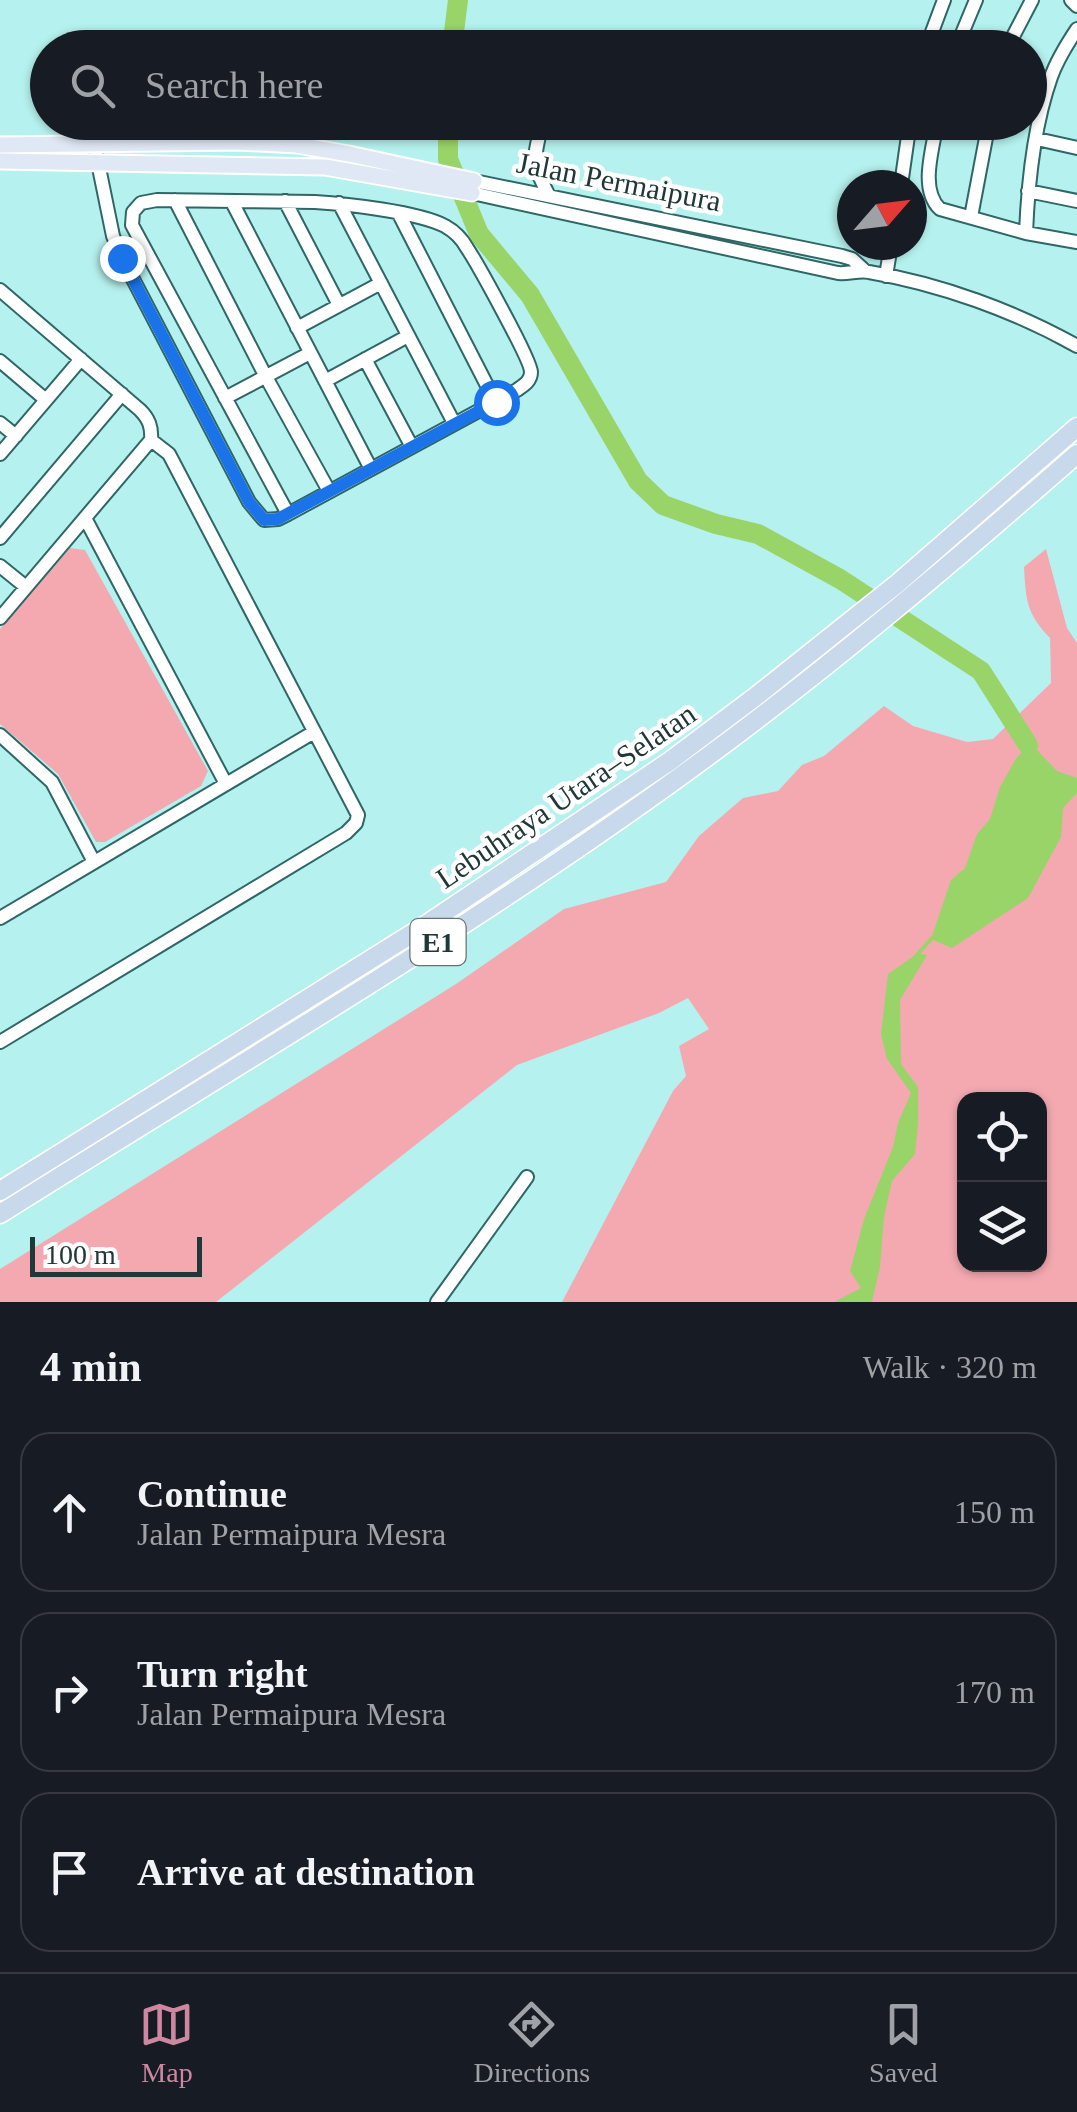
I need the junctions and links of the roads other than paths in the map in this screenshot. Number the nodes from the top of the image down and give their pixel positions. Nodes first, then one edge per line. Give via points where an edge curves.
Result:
1 (944, 0) edge
2 (976, 0) edge
3 (1032, 0) edge
4 (1071, 0) edge
5 (1077, 6) edge
6 (1077, 29) edge
7 (933, 30) edge
8 (964, 30) edge
9 (1017, 30) edge
10 (1047, 82) edge
11 (539, 140) edge
12 (907, 140) edge
13 (934, 140) edge
14 (986, 140) edge
15 (1037, 140) edge
16 (1045, 140) edge
17 (96, 144) junction
18 (0, 145) edge
19 (1077, 148) edge
20 (0, 160) edge
21 (96, 162) junction
22 (903, 170) edge
23 (420, 177) junction
24 (473, 187) junction
25 (1028, 190) junction
26 (549, 196) junction
27 (175, 200) junction
28 (285, 201) junction
29 (1077, 201) edge
30 (232, 202) junction
31 (339, 203) junction
32 (399, 214) junction
33 (971, 217) junction
34 (1026, 232) junction
35 (1077, 242) edge
36 (889, 260) edge
37 (864, 270) junction
38 (886, 276) junction
39 (381, 283) junction
40 (0, 290) edge
41 (339, 305) junction
42 (297, 328) junction
43 (408, 336) junction
44 (1077, 346) edge
45 (310, 352) junction
46 (81, 359) junction
47 (365, 360) junction
48 (0, 361) edge
49 (266, 377) junction
50 (325, 381) junction
51 (122, 394) junction
52 (226, 398) junction
53 (46, 400) junction
54 (496, 402) junction
55 (0, 423) edge
56 (454, 424) junction
57 (1077, 428) edge
58 (16, 436) junction
59 (151, 440) junction
60 (412, 446) junction
61 (0, 454) edge
62 (1077, 454) edge
63 (371, 468) junction
64 (329, 491) junction
65 (288, 514) junction
66 (84, 518) junction
67 (0, 538) edge
68 (0, 566) edge
69 (26, 587) junction
70 (0, 618) edge
71 (851, 633) junction
72 (314, 732) junction
73 (0, 735) edge
74 (226, 784) junction
75 (94, 862) junction
76 (0, 898) edge
77 (4, 916) edge
78 (0, 1042) edge
79 (527, 1178) dead end
80 (0, 1192) edge
81 (0, 1214) edge
82 (436, 1302) edge

1 - 7 street
2 - 8 street
3 - 9 street
4 - 5 street
6 - 10 street
11 - 26 street via 535,168
12 - 22 street
13 - 33 street via 931,198 940,210
14 - 33 street
15 - 25 street
16 - 19 street
17 - 18 main road, Jalan Permaipura
17 - 21 street
17 - 23 main road, Jalan Permaipura via 296,145
20 - 21 main road, Jalan Permaipura
21 - 23 main road, Jalan Permaipura via 325,167
21 - 65 street via 122,258 249,502 264,520
23 - 24 main road, Jalan Permaipura
24 - 26 street, Jalan Permaipura
24 - 37 street, Jalan Permaipura via 838,273
25 - 29 street
25 - 34 street
26 - 37 street, Jalan Permaipura via 842,256
27 - 30 street
27 - 49 street
27 - 52 street via 141,204 132,225
28 - 30 street
28 - 31 street
28 - 41 street
30 - 42 street
31 - 32 street
31 - 39 street
32 - 54 street
32 - 54 street via 431,220 458,237 523,351 528,380
33 - 34 street
34 - 35 street
36 - 38 street
37 - 38 street, Jalan Permaipura
38 - 44 street, Jalan Permaipura via 1004,310
39 - 41 street
39 - 43 street
40 - 46 street
41 - 42 street
42 - 45 street
43 - 47 street
43 - 56 street
45 - 49 street
45 - 50 street
46 - 51 street
46 - 53 street
47 - 50 street
47 - 60 street
48 - 53 street
49 - 52 street
49 - 64 street
50 - 63 street
51 - 59 street via 149,418
51 - 67 street
52 - 65 street
53 - 58 street
54 - 56 street
55 - 58 street
56 - 60 street
57 - 71 highway, Lebuhraya Utara–Selatan / E1 via 898,582
58 - 61 street
59 - 66 street
59 - 72 street via 168,454
60 - 63 street
62 - 71 highway, Lebuhraya Utara–Selatan / E1 via 912,596
63 - 64 street
64 - 65 street
66 - 69 street
66 - 74 street
68 - 69 street
69 - 70 street
71 - 80 highway, Lebuhraya Utara–Selatan / E1 via 421,928
71 - 81 highway, Lebuhraya Utara–Selatan / E1 via 768,712 432,946
72 - 74 street
72 - 78 street via 358,815 346,833
73 - 75 street via 52,782
74 - 75 street
75 - 77 street
76 - 77 street
79 - 82 street

